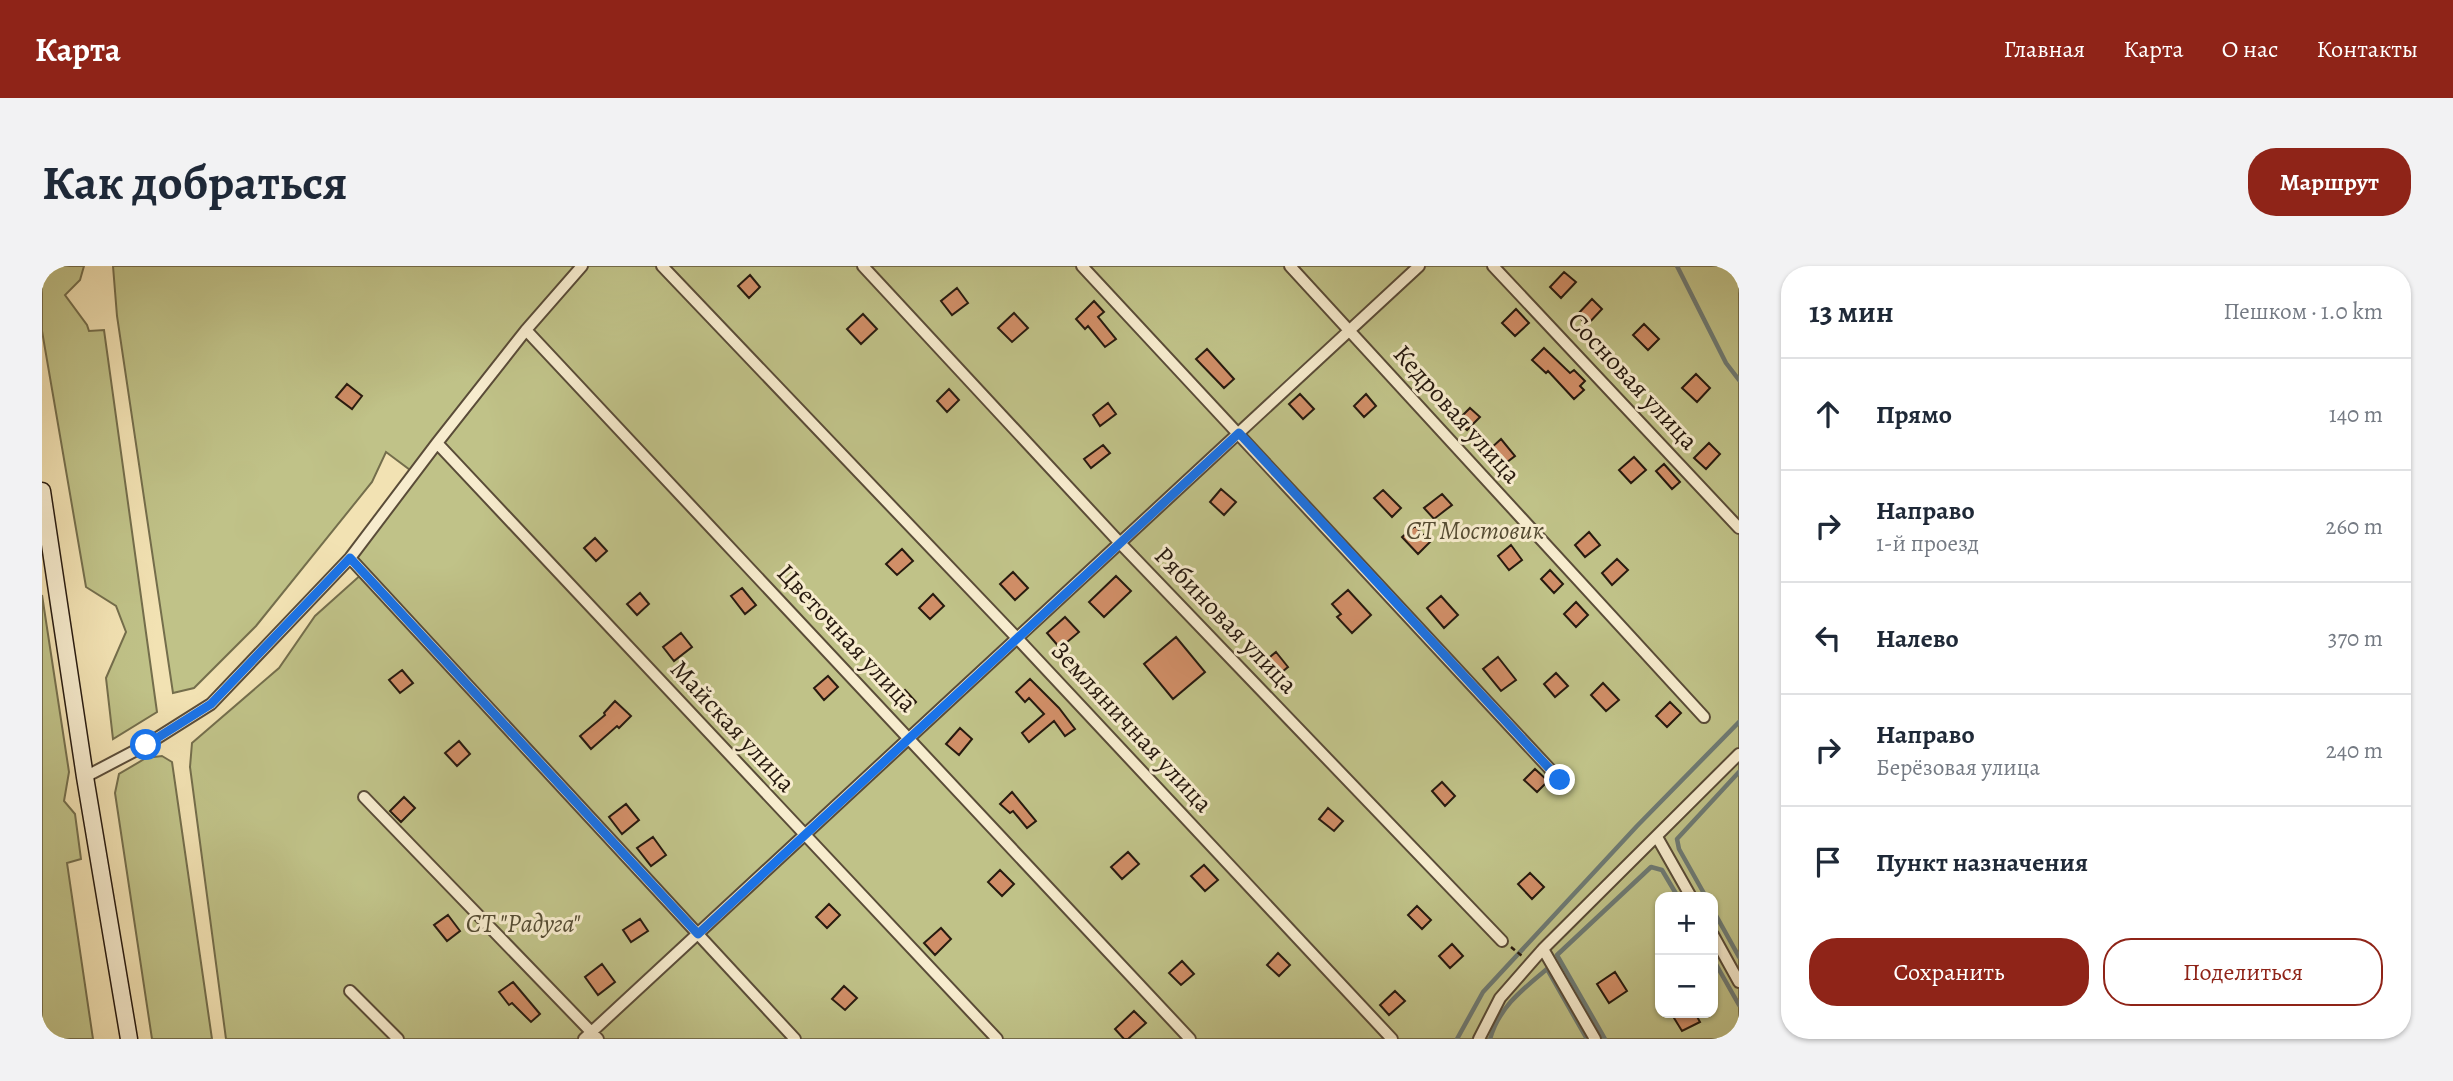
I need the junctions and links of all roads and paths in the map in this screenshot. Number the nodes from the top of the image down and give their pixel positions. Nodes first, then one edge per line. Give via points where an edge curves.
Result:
1 (582, 266) edge
2 (662, 266) edge
3 (863, 266) edge
4 (1082, 266) edge
5 (1290, 266) edge
6 (1419, 266) edge
7 (1493, 266) edge
8 (526, 330) junction
9 (1350, 330) junction
10 (1239, 433) junction
11 (437, 443) junction
12 (42, 491) edge
13 (1739, 528) edge
14 (1120, 543) junction
15 (350, 558) junction
16 (1017, 638) junction
17 (1704, 717) dead end
18 (910, 738) junction
19 (1739, 754) edge
20 (85, 777) junction
21 (1560, 780) dead end
22 (364, 797) dead end
23 (804, 835) junction
24 (1657, 837) junction
25 (1688, 892) edge
26 (698, 934) junction
27 (1502, 941) dead end
28 (1718, 944) edge
29 (1543, 949) junction
30 (1739, 982) edge
31 (351, 991) dead end
32 (591, 1037) edge
33 (129, 1039) edge
34 (398, 1039) edge
35 (795, 1039) edge
36 (997, 1039) edge
37 (1190, 1039) edge
38 (1392, 1039) edge
39 (1479, 1039) edge
40 (1595, 1039) edge

1 - 8 street
2 - 16 street, Земляничная улица
3 - 14 street, Рябиновая улица
4 - 10 street
5 - 9 street, Кедровая улица
6 - 9 street
7 - 13 street, Сосновая улица
8 - 11 street
8 - 18 street, Цветочная улица
9 - 10 street
9 - 17 street, Кедровая улица
10 - 14 street
10 - 21 street
11 - 15 street
11 - 23 street, Майская улица
12 - 20 main road
14 - 16 street
14 - 27 street, Рябиновая улица
15 - 20 street via 211,704
15 - 26 street
16 - 18 street
16 - 38 street, Земляничная улица
18 - 23 street
18 - 37 street, Цветочная улица
19 - 24 street
20 - 33 main road
22 - 32 street
23 - 26 street
23 - 36 street, Майская улица
24 - 25 street
24 - 29 street
26 - 32 street
26 - 35 street
28 - 30 street
29 - 39 street via 1500,998
29 - 40 street
31 - 34 street

